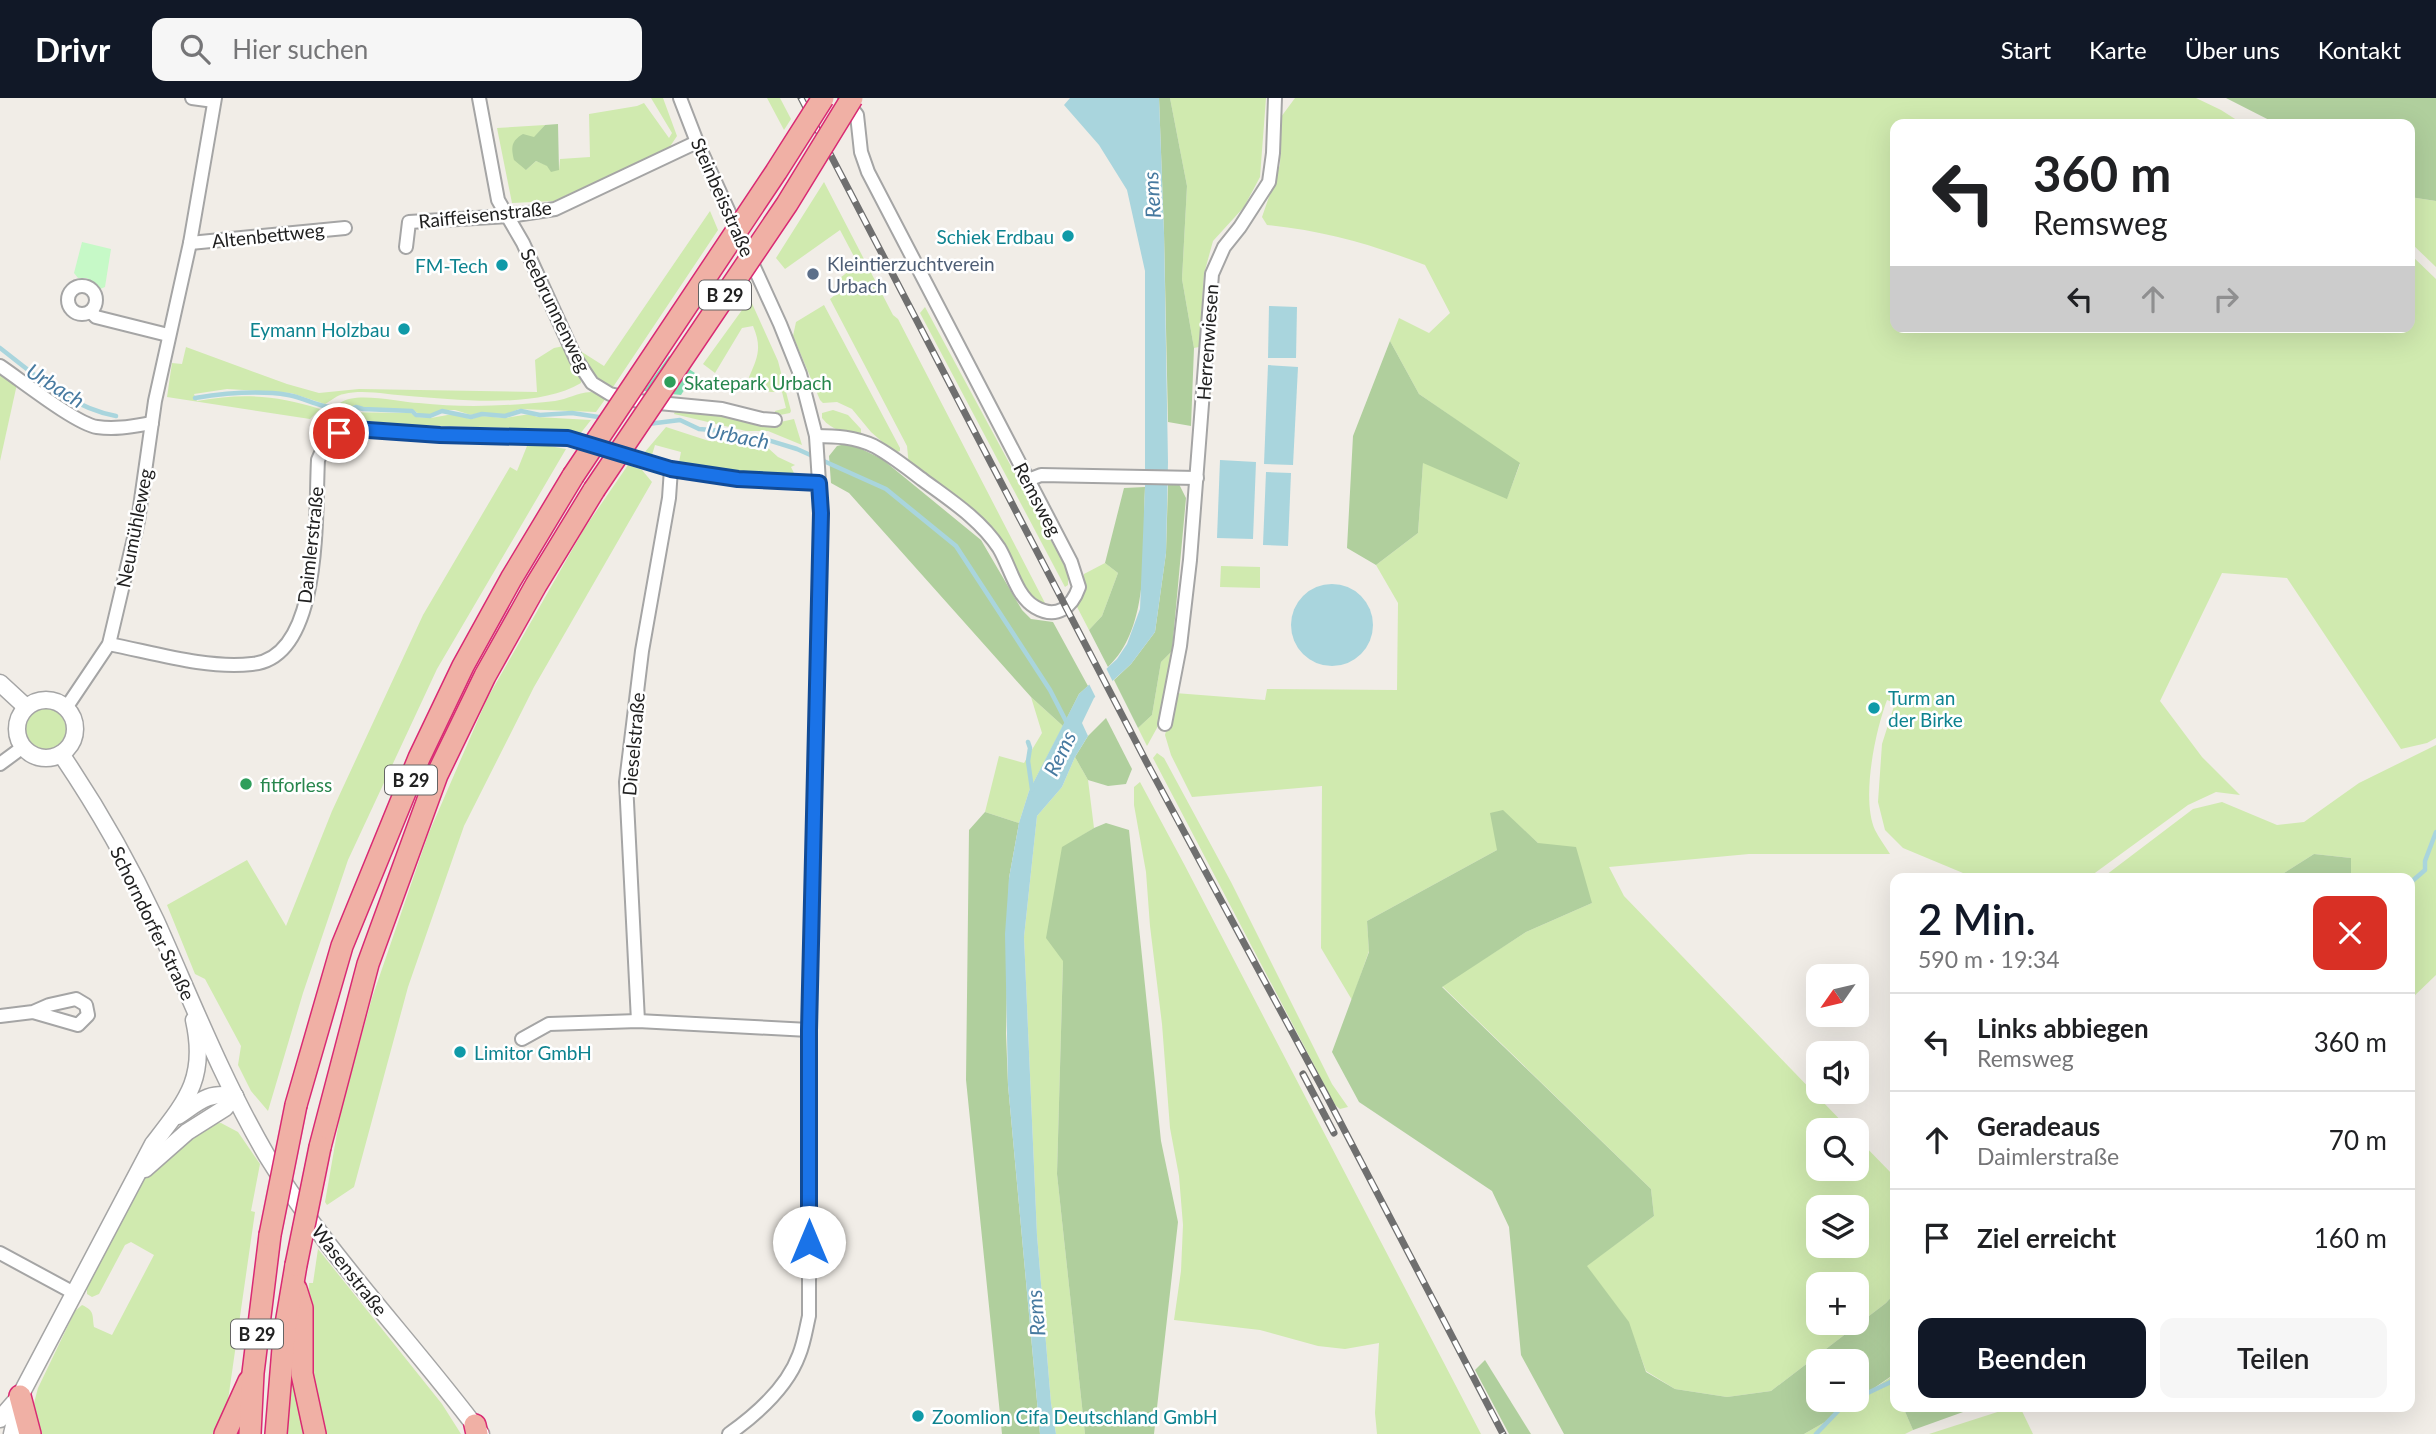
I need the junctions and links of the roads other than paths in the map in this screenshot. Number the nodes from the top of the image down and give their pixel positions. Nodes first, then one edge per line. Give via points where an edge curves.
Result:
1 (192, 98) edge
2 (480, 98) edge
3 (680, 98) edge
4 (823, 98) edge
5 (842, 98) edge
6 (852, 98) edge
7 (1275, 98) edge
8 (215, 99) edge
9 (697, 142) junction
10 (509, 216) junction
11 (345, 228) dead end
12 (190, 243) junction
13 (406, 247) dead end
14 (91, 312) dead end
15 (169, 335) junction
16 (0, 366) edge
17 (775, 419) dead end
18 (152, 423) junction
19 (816, 440) junction
20 (671, 469) junction
21 (819, 478) junction
22 (1196, 478) junction
23 (1028, 480) junction
24 (110, 644) junction
25 (0, 683) edge
26 (26, 707) junction
27 (66, 708) junction
28 (1165, 724) dead end
29 (23, 747) junction
30 (61, 754) junction
31 (0, 764) edge
32 (188, 994) junction
33 (33, 1012) dead end
34 (0, 1016) edge
35 (638, 1021) junction
36 (809, 1030) junction
37 (522, 1039) dead end
38 (235, 1096) junction
39 (173, 1119) junction
40 (134, 1179) junction
41 (0, 1253) edge
42 (295, 1273) junction
43 (74, 1293) junction
44 (253, 1373) junction
45 (20, 1396) junction
46 (0, 1419) edge
47 (478, 1431) edge
48 (12, 1434) edge
49 (30, 1434) edge
50 (225, 1434) edge
51 (250, 1434) edge
52 (276, 1434) edge
53 (315, 1434) edge
54 (729, 1434) edge

1 - 8 street
2 - 10 street, Seebrunnenweg via 498,200
3 - 9 street, Steinbeisstraße
4 - 44 highway, B 29, bridge via 573,476 469,655 419,758 342,946 296,1105 270,1234
5 - 23 street, Remsweg via 857,114 868,172
6 - 42 highway, B 29, bridge via 536,584 437,775 368,964 320,1147
7 - 22 street, Herrenwiesen via 1269,182 1223,247 1212,274
8 - 12 street, Neumühleweg
9 - 10 street, Raiffeisenstraße via 555,209
9 - 19 street, Steinbeisstraße via 800,374
10 - 13 street, Raiffeisenstraße via 409,222
10 - 17 street, Seebrunnenweg via 561,329 592,383 610,394 638,401
11 - 12 street, Altenbettweg
12 - 15 street, Neumühleweg
14 - 15 street
15 - 18 street, Neumühleweg
16 - 18 street via 94,427 116,429
18 - 24 street, Neumühleweg via 138,521
19 - 21 street, Steinbeisstraße
19 - 23 street, Remsweg via 843,436 890,456 984,528 1026,600 1046,612 1064,611 1076,596 1078,578
20 - 21 street via 738,479
20 - 24 street, Daimlerstraße via 568,438 354,429 339,433 325,444 318,460 308,599 292,640 279,653 254,664 221,663
20 - 35 street, Dieselstraße via 626,782
21 - 36 street, Steinbeisstraße
22 - 23 street via 1041,475
22 - 28 street, Herrenwiesen via 1180,646
24 - 27 street, Neumühleweg
25 - 26 street
26 - 27 street via 50,700
26 - 29 street via 16,729
27 - 30 street via 75,731
29 - 30 street via 45,759
29 - 31 street
30 - 32 street, Schorndorfer Straße via 144,895
32 - 38 street, Schorndorfer Straße
32 - 39 street via 199,1063 194,1085
33 - 34 street
35 - 36 street
35 - 37 street via 549,1024
36 - 54 street, Steinbeisstraße via 809,1316 799,1355 785,1381
38 - 39 street via 207,1096
38 - 40 street
38 - 47 street, Wasenstraße via 267,1156 312,1222
39 - 40 street
40 - 43 street
41 - 43 street
42 - 52 highway, B 29 via 284,1336
42 - 53 highway via 302,1308 302,1374
43 - 45 street
44 - 50 highway
44 - 51 highway, B 29
45 - 46 street
45 - 48 street
45 - 49 highway

